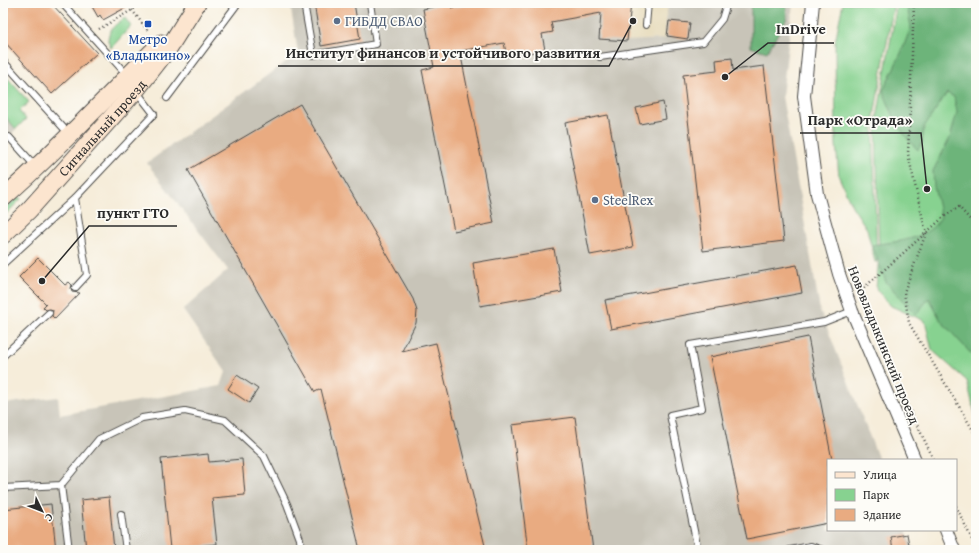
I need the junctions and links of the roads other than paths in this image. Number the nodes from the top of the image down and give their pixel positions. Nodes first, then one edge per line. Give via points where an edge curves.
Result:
1 (62, 3) edge
2 (238, 3) edge
3 (304, 3) edge
4 (370, 3) edge
5 (648, 3) edge
6 (728, 3) edge
7 (813, 3) edge
8 (194, 8) edge
9 (646, 25) dead end
10 (600, 57) dead end
11 (3, 61) edge
12 (132, 83) junction
13 (167, 98) dead end
14 (71, 136) junction
15 (3, 138) edge
16 (37, 168) junction
17 (3, 198) edge
18 (74, 198) junction
19 (3, 235) edge
20 (3, 264) edge
21 (74, 288) dead end
22 (851, 306) junction
23 (49, 313) dead end
24 (3, 356) edge
25 (915, 459) edge
26 (61, 485) junction
27 (3, 488) edge
28 (122, 514) dead end
29 (946, 531) edge
30 (69, 550) edge
31 (126, 550) edge
32 (301, 550) edge
33 (698, 550) edge
34 (790, 550) edge
35 (823, 550) edge
36 (954, 550) edge

1 - 12 lane
2 - 13 lane
3 - 4 lane via 313,55 376,44
5 - 9 lane
6 - 10 lane via 722,19 703,42
7 - 22 street, Нововладыкинский проезд via 804,96 817,194 839,274
8 - 12 main road, Сигнальный проезд
11 - 14 lane
12 - 14 main road, Сигнальный проезд
12 - 18 lane via 154,114
12 - 19 main road, Сигнальный проезд via 29,210
14 - 16 main road, Сигнальный проезд
15 - 16 lane via 9,137
16 - 17 main road, Сигнальный проезд
18 - 20 lane
18 - 21 lane via 88,275
22 - 25 street, Нововладыкинский проезд
22 - 33 lane via 824,322 690,345 702,408 670,415
23 - 24 lane
26 - 27 lane
26 - 30 lane
26 - 32 lane via 99,439 142,418 185,411 225,420 264,456 287,504 300,539
28 - 31 lane
29 - 36 street
34 - 35 lane via 811,546

